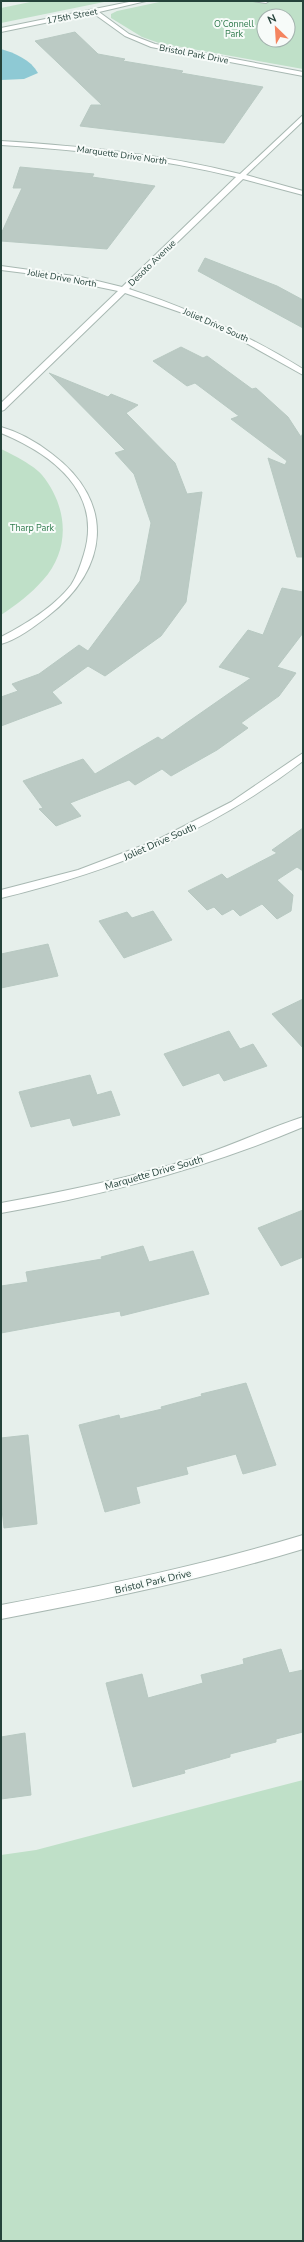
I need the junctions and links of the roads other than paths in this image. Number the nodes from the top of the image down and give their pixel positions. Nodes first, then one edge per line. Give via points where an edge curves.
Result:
1 (143, 1) edge
2 (256, 1) edge
3 (266, 1) edge
4 (94, 11) junction
5 (1, 30) edge
6 (303, 74) edge
7 (303, 117) edge
8 (1, 143) edge
9 (242, 176) junction
10 (303, 193) edge
11 (1, 268) edge
12 (123, 291) junction
13 (303, 373) edge
14 (1, 408) edge
15 (1, 430) edge
16 (1, 641) edge
17 (303, 756) edge
18 (1, 894) edge
19 (303, 1122) edge
20 (1, 1208) edge
21 (303, 1542) edge
22 (1, 1612) edge

1 - 4 street, 175th Street
2 - 3 street
4 - 5 street, 175th Street
4 - 6 street, Bristol Park Drive via 126,35 153,46
7 - 9 street, Desoto Avenue
8 - 9 street, Marquette Drive North via 122,154
9 - 10 street
9 - 12 street, Desoto Avenue
11 - 12 street, Joliet Drive North via 80,280
12 - 13 street, Joliet Drive South via 187,310 250,339
12 - 14 street, Desoto Avenue
15 - 16 street via 46,451 75,478 92,511 93,546 75,586 32,625
17 - 18 street, Joliet Drive South via 238,803 134,855 44,884
19 - 20 street, Marquette Drive South via 238,1148 182,1166 52,1200
21 - 22 street, Bristol Park Drive via 123,1589

